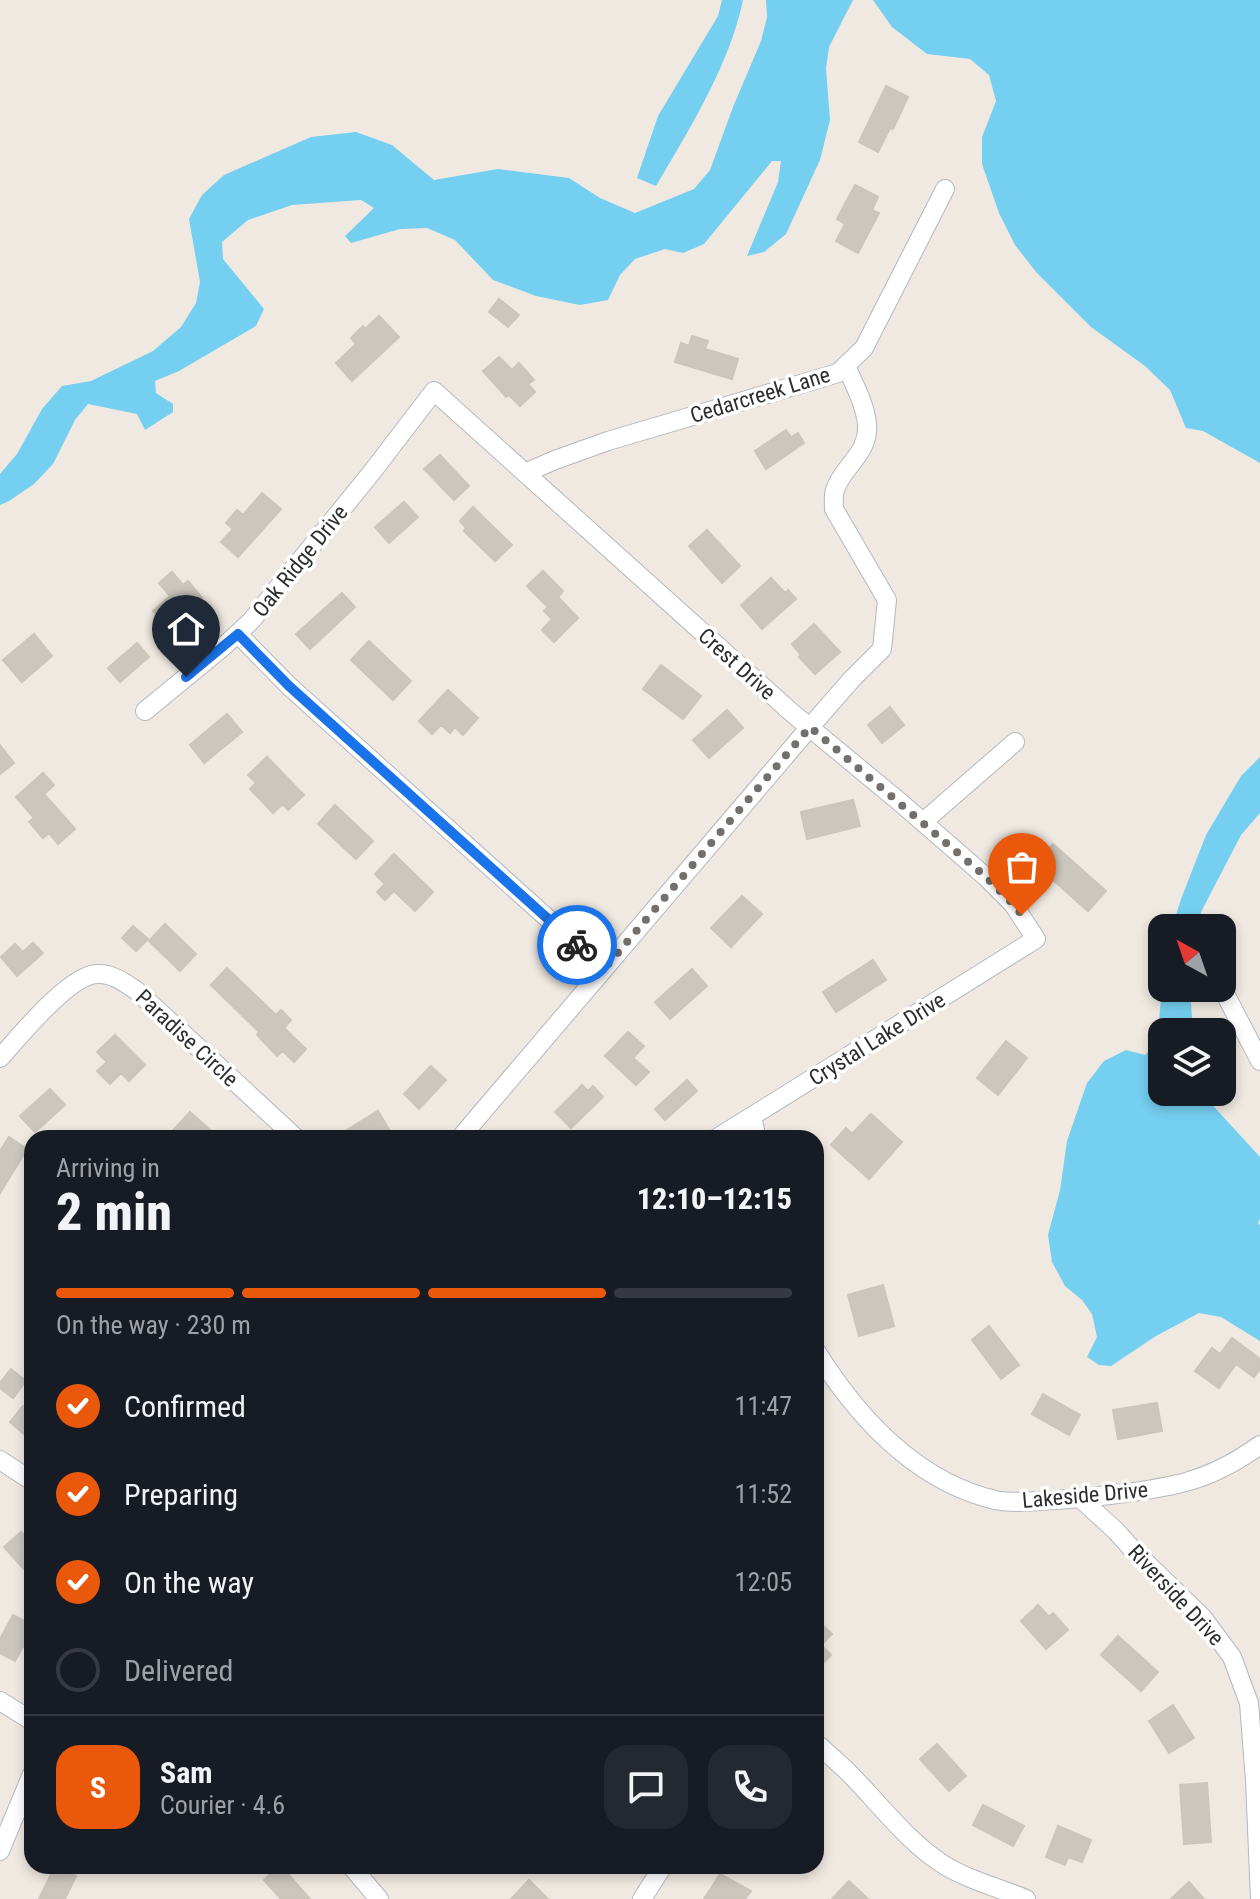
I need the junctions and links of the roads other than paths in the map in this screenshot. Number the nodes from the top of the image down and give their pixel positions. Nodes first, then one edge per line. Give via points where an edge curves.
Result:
1 (945, 189) dead end
2 (846, 366) junction
3 (434, 391) joint
4 (525, 473) junction
5 (238, 634) junction
6 (145, 711) dead end
7 (810, 727) junction
8 (1015, 742) dead end
9 (923, 822) junction
10 (1036, 939) joint
11 (604, 969) junction
12 (1229, 1002) edge
13 (0, 1058) edge
14 (1260, 1061) edge
15 (752, 1117) junction
16 (287, 1130) edge
17 (467, 1130) edge
18 (730, 1130) edge
19 (755, 1130) edge
20 (824, 1364) edge
21 (1260, 1445) edge
22 (0, 1460) edge
23 (24, 1476) edge
24 (1080, 1498) junction
25 (0, 1701) edge
26 (24, 1716) edge
27 (824, 1750) edge
28 (24, 1793) edge
29 (0, 1851) edge
30 (358, 1874) edge
31 (658, 1874) edge
32 (379, 1899) edge
33 (642, 1899) edge
34 (1026, 1899) edge
35 (1260, 1899) edge

1 - 2 street, Cedarcreek Lane via 864,348
2 - 4 street, Cedarcreek Lane via 838,373 608,441
2 - 7 street via 867,432 834,493 834,509 887,600 882,649
3 - 4 street, Crest Drive
3 - 5 street, Oak Ridge Drive
4 - 7 street, Crest Drive
5 - 6 street, Oak Ridge Drive
5 - 11 street
7 - 9 street, Crest Drive
7 - 11 street
8 - 9 street
9 - 10 street, Crest Drive via 1013,904
10 - 15 street, Crystal Lake Drive
11 - 17 street
12 - 14 street
13 - 16 street, Paradise Circle via 65,990 95,974 110,976 137,991
15 - 18 street, Crystal Lake Drive
15 - 19 street
20 - 24 street, Lakeside Drive via 895,1447 955,1487 1016,1502
21 - 24 street, Lakeside Drive via 1192,1481
22 - 23 street
24 - 35 street, Riverside Drive via 1203,1618 1232,1657 1249,1703
25 - 26 street
27 - 34 street via 912,1840 944,1865
28 - 29 street
30 - 32 street
31 - 33 street

